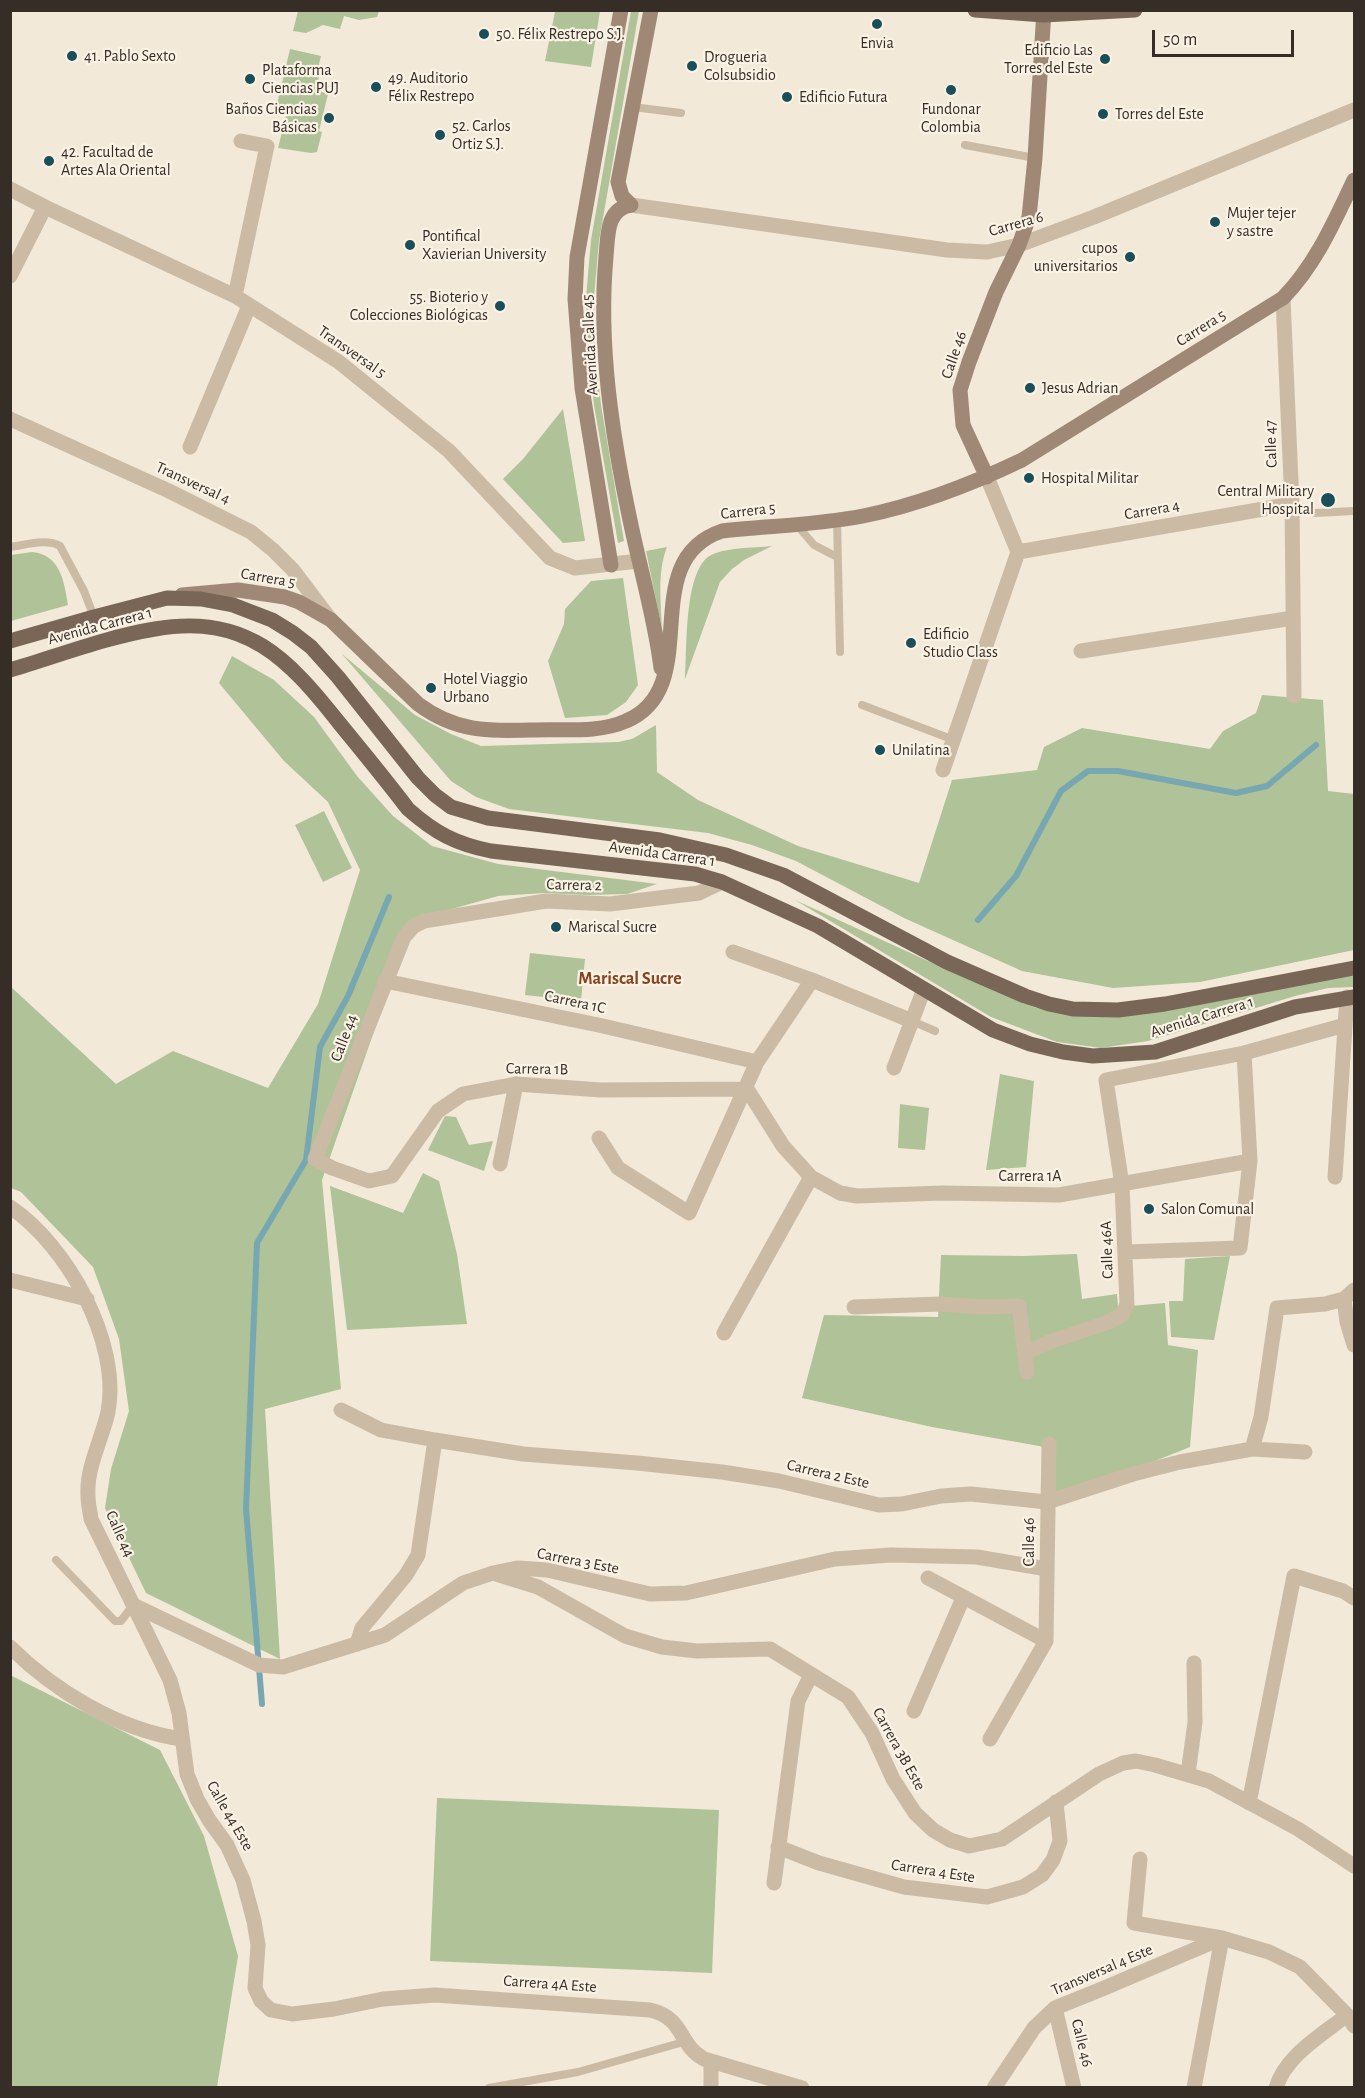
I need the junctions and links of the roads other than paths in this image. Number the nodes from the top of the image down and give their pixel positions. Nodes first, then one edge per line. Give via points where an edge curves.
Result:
1 (621, 10) edge
2 (651, 10) edge
3 (975, 10) edge
4 (1135, 10) edge
5 (1044, 13) edge
6 (633, 107) junction
7 (1354, 110) edge
8 (681, 113) dead end
9 (241, 141) dead end
10 (965, 146) dead end
11 (1035, 158) junction
12 (1354, 180) edge
13 (10, 189) edge
14 (631, 205) junction
15 (45, 207) junction
16 (1019, 244) junction
17 (10, 276) edge
18 (235, 296) junction
19 (1283, 298) junction
20 (249, 306) junction
21 (10, 419) edge
22 (190, 447) dead end
23 (987, 477) junction
24 (1292, 504) junction
25 (1354, 511) edge
26 (837, 520) junction
27 (796, 524) junction
28 (10, 547) edge
29 (1018, 552) junction
30 (837, 557) junction
31 (639, 561) junction
32 (611, 565) junction
33 (167, 598) junction
34 (94, 616) junction
35 (1293, 618) junction
36 (330, 620) junction
37 (10, 641) edge
38 (1081, 651) dead end
39 (840, 652) dead end
40 (10, 670) edge
41 (658, 693) junction
42 (1294, 696) dead end
43 (862, 705) dead end
44 (954, 740) junction
45 (943, 770) dead end
46 (722, 882) junction
47 (424, 921) joint
48 (733, 952) dead end
49 (1354, 968) edge
50 (812, 980) junction
51 (385, 981) junction
52 (924, 989) junction
53 (1351, 997) edge
54 (912, 1022) junction
55 (1345, 1025) junction
56 (935, 1031) dead end
57 (1244, 1053) junction
58 (757, 1062) junction
59 (894, 1068) dead end
60 (516, 1084) junction
61 (747, 1089) junction
62 (599, 1138) dead end
63 (1250, 1161) junction
64 (500, 1164) dead end
65 (332, 1168) joint
66 (1335, 1177) dead end
67 (811, 1178) junction
68 (1122, 1185) junction
69 (10, 1207) edge
70 (1126, 1252) junction
71 (10, 1280) edge
72 (1349, 1294) edge
73 (87, 1299) junction
74 (854, 1306) dead end
75 (724, 1334) dead end
76 (1354, 1345) edge
77 (1025, 1353) junction
78 (1027, 1372) dead end
79 (341, 1410) dead end
80 (435, 1440) junction
81 (1049, 1444) dead end
82 (1252, 1449) junction
83 (1305, 1452) dead end
84 (1047, 1502) junction
85 (56, 1560) dead end
86 (1047, 1569) junction
87 (492, 1573) junction
88 (928, 1578) dead end
89 (963, 1598) junction
90 (1354, 1598) edge
91 (133, 1605) junction
92 (1046, 1641) junction
93 (357, 1644) junction
94 (10, 1647) edge
95 (1194, 1664) dead end
96 (811, 1675) junction
97 (914, 1711) dead end
98 (990, 1738) dead end
99 (181, 1739) junction
100 (1188, 1774) junction
101 (1056, 1802) junction
102 (1249, 1803) junction
103 (778, 1847) junction
104 (1140, 1859) dead end
105 (1354, 1866) edge
106 (774, 1883) dead end
107 (1221, 1938) junction
108 (1055, 2008) junction
109 (271, 2010) joint
110 (1351, 2020) edge
111 (687, 2041) junction
112 (711, 2062) junction
113 (489, 2088) edge
114 (711, 2088) edge
115 (802, 2088) edge
116 (994, 2088) edge
117 (1074, 2088) edge
118 (1194, 2088) edge
119 (1276, 2088) edge

1 - 32 main road, Avenida Calle 45 via 577,257 575,299 582,388
2 - 6 main road
3 - 5 main road
4 - 5 main road
5 - 11 main road, Calle 46
6 - 8 lane
6 - 14 main road via 618,182 622,196
7 - 16 street, Carrera 6
9 - 18 street via 267,146
10 - 11 lane
11 - 16 main road, Calle 46 via 1029,217
12 - 19 main road, Carrera 5 via 1316,256
13 - 15 street, Transversal 5
14 - 16 street, Carrera 6 via 948,250 987,252
14 - 31 main road, Avenida Calle 45 via 619,208 610,225 604,321 614,432
15 - 17 street
15 - 18 street, Transversal 5
16 - 23 main road, Calle 46 via 996,292 960,390 963,425
18 - 20 street, Transversal 5
19 - 23 main road, Carrera 5 via 1056,440
19 - 24 street, Calle 47
20 - 22 street
20 - 32 street, Transversal 5 via 339,362 449,451 550,558 575,568
21 - 36 street, Transversal 4 via 251,532 293,570
23 - 26 main road, Carrera 5 via 890,510
23 - 29 street, Calle 46
24 - 25 lane via 1315,513
24 - 29 street, Carrera 4
24 - 35 street, Calle 47
26 - 27 main road, Carrera 5
26 - 30 lane
27 - 30 lane via 814,545
27 - 41 main road, Carrera 5 via 722,531 694,545 678,574 664,678
28 - 34 lane via 45,543 60,546
29 - 44 street
30 - 39 lane
31 - 32 street, Transversal 5
31 - 41 main road, Avenida Calle 45 via 661,666
33 - 34 main road, Avenida Carrera 1
33 - 36 main road, Carrera 5 via 220,590 255,592 299,602
33 - 49 main road, Avenida Carrera 1 via 233,605 272,620 292,633 338,677 418,778 451,807 488,819 660,840 726,855 783,875 947,962 1049,1004 1118,1010
34 - 37 main road, Avenida Carrera 1
35 - 38 street
35 - 42 street, Calle 47
36 - 41 main road, Carrera 5 via 418,704 441,719 474,730 613,726 636,716
40 - 46 main road, Avenida Carrera 1 via 156,629 203,626 231,632 259,643 284,660 308,683 408,809 445,837 491,851 695,874
43 - 44 lane
44 - 45 street
46 - 47 street, Carrera 2 via 699,893 610,904 546,901
46 - 52 main road, Avenida Carrera 1 via 818,926
47 - 51 street, Calle 44 via 404,937
48 - 50 street
50 - 54 street
50 - 58 street
51 - 58 street, Carrera 1C
51 - 65 street, Calle 44 via 315,1160
52 - 53 main road, Avenida Carrera 1 via 1002,1033 1030,1044 1092,1056 1155,1052 1295,1007
52 - 54 street
53 - 55 street
54 - 56 lane
54 - 59 street
55 - 57 street
55 - 66 street
57 - 63 street
57 - 68 street, Calle 46A via 1106,1080
58 - 61 street
60 - 61 street, Carrera 1B via 601,1090
60 - 64 street
60 - 65 street, Carrera 1B via 463,1094 438,1111 392,1176 369,1181
61 - 62 street via 689,1213 618,1168
61 - 67 street via 783,1146
63 - 68 street, Carrera 1A
63 - 70 street via 1240,1248
67 - 68 street, Carrera 1A via 840,1193 857,1196 1059,1195
67 - 75 street
68 - 70 street, Calle 46A
69 - 73 street, Calle 44 via 64,1261
70 - 77 street, Calle 46A via 1127,1304 1122,1315
71 - 73 street
72 - 76 street via 1347,1322
72 - 82 street via 1325,1304 1277,1308 1261,1417
73 - 91 street, Calle 44 via 106,1356 109,1394 88,1495 96,1531
74 - 77 street via 1019,1306
77 - 78 street
79 - 80 street, Carrera 2 Este via 381,1430
80 - 84 street, Carrera 2 Este via 523,1454 722,1472 879,1504 971,1494
80 - 93 street via 418,1555 362,1628
81 - 84 street, Calle 46
82 - 83 street, Carrera 2 Este
82 - 84 street, Carrera 2 Este via 1133,1474
84 - 86 street, Calle 46
85 - 91 lane via 115,1621 122,1621
86 - 87 street, Carrera 3 Este via 977,1557 891,1555 835,1560 686,1593 650,1594 548,1570
86 - 92 street, Calle 46
87 - 93 street, Carrera 3 Este via 463,1584 385,1635
87 - 96 street, Carrera 3B Este via 538,1587 626,1636 662,1647 697,1651 770,1649
88 - 89 street
89 - 92 street
89 - 97 street
90 - 102 street via 1294,1576
91 - 93 street, Carrera 3 Este via 259,1665 283,1667
91 - 99 street, Calle 44 via 173,1687
92 - 98 street
94 - 99 street via 44,1676 107,1715 139,1730
95 - 100 street via 1195,1722
96 - 101 street, Carrera 3B Este via 848,1697 915,1813 950,1840 969,1846 1002,1839
96 - 103 street via 798,1701
99 - 109 street, Calle 44 Este via 187,1774 197,1799 227,1845 243,1881 258,1945 255,1988
100 - 101 street, Carrera 3B Este via 1136,1761 1123,1763
100 - 102 street, Carrera 3B Este
101 - 103 street, Carrera 4 Este via 1060,1841 1053,1860 1042,1875 1023,1887 987,1897 904,1887
102 - 105 street, Carrera 3B Este via 1298,1828
103 - 106 street
104 - 107 street via 1134,1923
107 - 108 street, Transversal 4 Este
107 - 110 street via 1269,1952 1300,1967
107 - 118 street
108 - 116 street, Transversal 4 Este via 1034,2028
108 - 117 street, Calle 46
109 - 111 street, Carrera 4A Este via 292,2014 435,1995 598,2005 658,2012 670,2018
110 - 119 street via 1305,2048 1287,2066
111 - 112 street, Carrera 4A Este via 699,2056
111 - 113 lane via 578,2072
112 - 114 street
112 - 115 street, Carrera 4A Este

